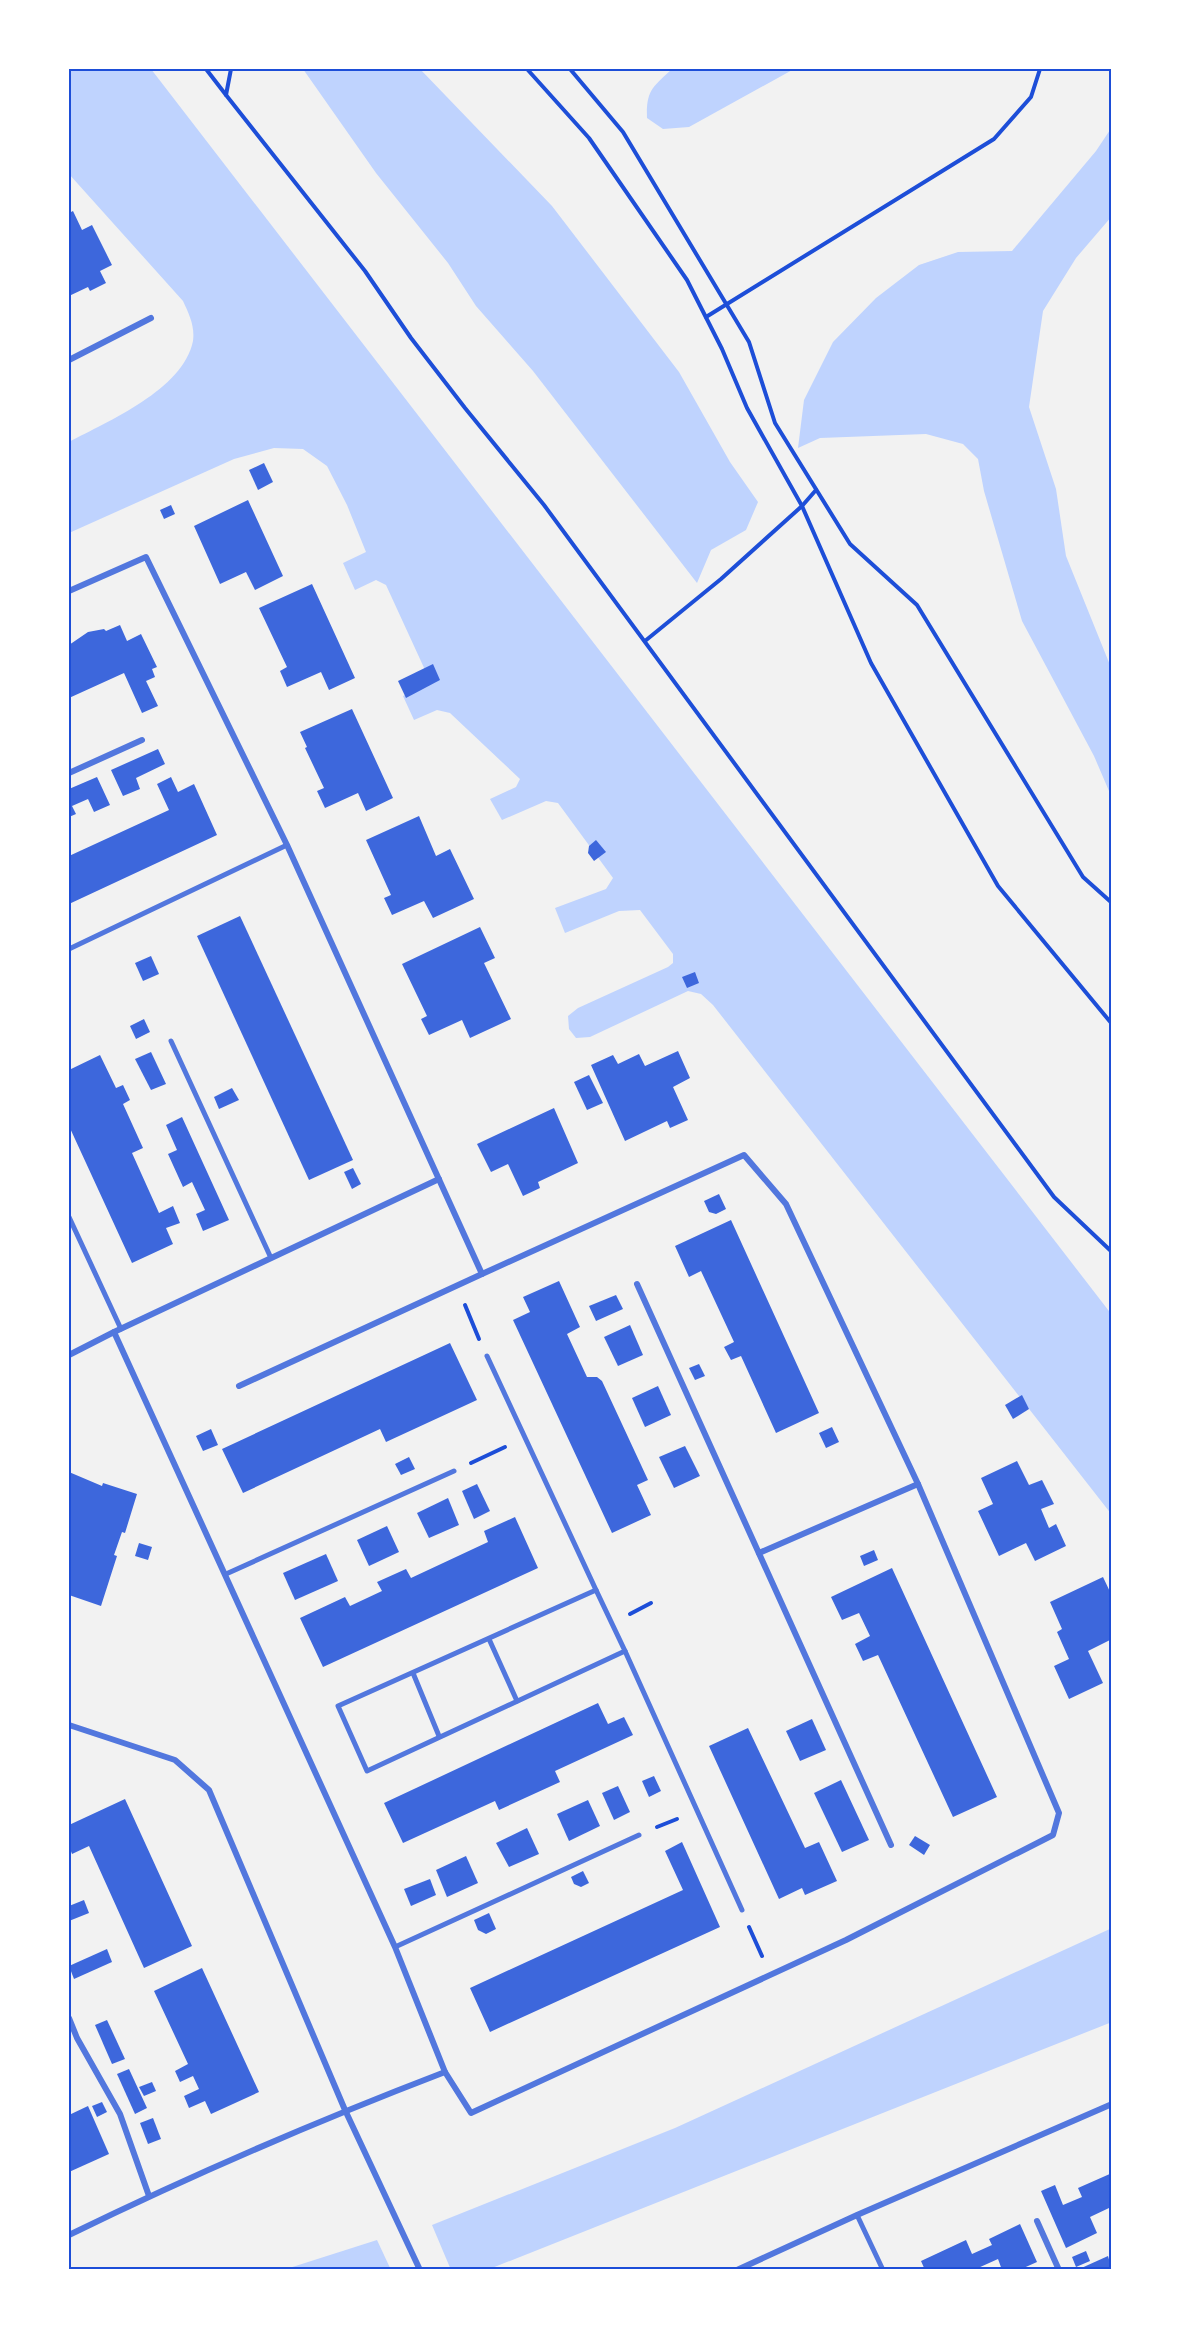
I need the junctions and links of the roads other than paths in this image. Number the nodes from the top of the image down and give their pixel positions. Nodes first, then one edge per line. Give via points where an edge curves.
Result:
1 (151, 318) dead end
2 (69, 360) edge
3 (69, 591) edge
4 (142, 740) dead end
5 (69, 773) edge
6 (288, 845) junction
7 (69, 949) edge
8 (171, 1041) dead end
9 (439, 1179) junction
10 (69, 1217) edge
11 (271, 1258) junction
12 (482, 1274) junction
13 (637, 1284) dead end
14 (121, 1329) junction
15 (114, 1332) junction
16 (69, 1355) edge
17 (487, 1356) road end
18 (239, 1386) dead end
19 (454, 1471) road end
20 (918, 1484) junction
21 (759, 1553) junction
22 (226, 1574) junction
23 (596, 1590) junction
24 (489, 1639) junction
25 (625, 1651) junction
26 (413, 1673) junction
27 (517, 1701) junction
28 (69, 1725) edge
29 (439, 1736) junction
30 (639, 1835) road end
31 (891, 1845) dead end
32 (742, 1910) road end
33 (395, 1947) junction
34 (69, 2018) edge
35 (77, 2038) junction
36 (69, 2041) edge
37 (444, 2072) junction
38 (1112, 2104) edge
39 (345, 2110) junction
40 (149, 2196) junction
41 (857, 2215) junction
42 (1036, 2221) dead end
43 (69, 2235) edge
44 (420, 2270) edge
45 (737, 2270) edge
46 (883, 2270) edge
47 (1059, 2270) edge

1 - 2 street
3 - 6 street via 146,557
4 - 5 street
6 - 7 street
6 - 9 street
8 - 11 street
9 - 11 street
9 - 12 street
10 - 14 street
11 - 14 street
12 - 18 street
12 - 20 street via 744,1155 786,1204
13 - 21 street
14 - 15 street
15 - 16 street
15 - 22 street
17 - 23 street
19 - 22 street
20 - 21 street
20 - 37 street via 1059,1813 1053,1835 846,1940 471,2113
21 - 31 street
22 - 33 street
23 - 24 street
23 - 25 street
24 - 26 street
24 - 27 street
25 - 27 street
25 - 32 street
26 - 29 street
26 - 29 street via 338,1706 367,1771
27 - 29 street
28 - 39 street via 175,1760 209,1790
30 - 33 street
33 - 37 street
34 - 35 street
35 - 36 street
35 - 40 street via 120,2114
37 - 39 street
38 - 41 street
39 - 40 street
39 - 44 street
40 - 43 street
41 - 45 street
41 - 46 street
42 - 47 street

